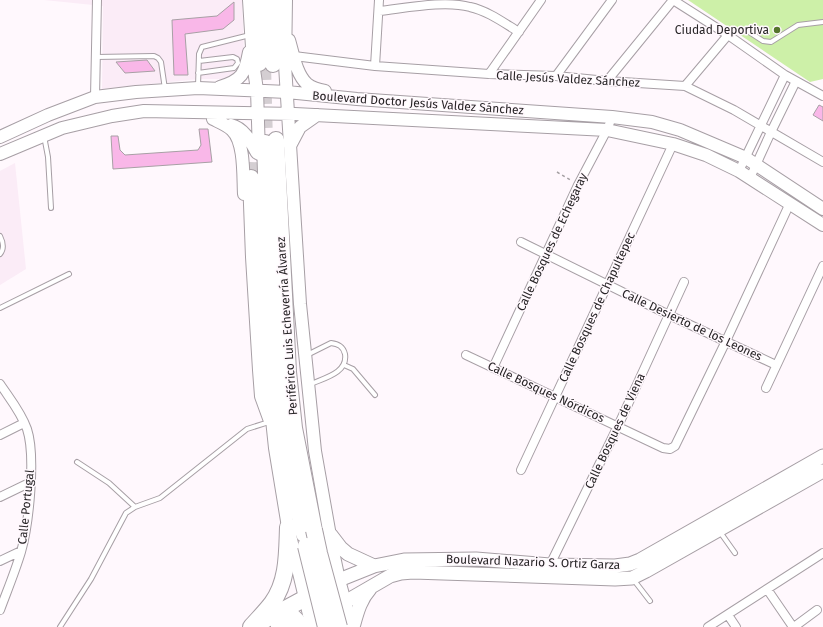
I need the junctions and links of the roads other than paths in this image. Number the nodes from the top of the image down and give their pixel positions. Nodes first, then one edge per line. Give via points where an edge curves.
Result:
1 (97, 0) edge
2 (249, 0) edge
3 (260, 0) edge
4 (272, 0) edge
5 (286, 0) edge
6 (380, 0) edge
7 (541, 0) edge
8 (612, 0) edge
9 (673, 0) edge
10 (379, 11) junction
11 (823, 22) edge
12 (286, 28) junction
13 (746, 30) dead end
14 (519, 32) junction
15 (728, 35) junction
16 (254, 38) junction
17 (294, 56) junction
18 (96, 57) junction
19 (199, 61) junction
20 (266, 64) junction
21 (375, 66) junction
22 (198, 73) junction
23 (489, 74) junction
24 (785, 75) junction
25 (556, 76) junction
26 (607, 81) junction
27 (796, 81) junction
28 (685, 86) junction
29 (198, 88) junction
30 (214, 88) junction
31 (166, 90) junction
32 (257, 90) junction
33 (287, 92) junction
34 (823, 96) edge
35 (95, 97) junction
36 (357, 99) junction
37 (176, 111) junction
38 (257, 113) junction
39 (288, 114) junction
40 (317, 115) junction
41 (612, 117) junction
42 (213, 119) junction
43 (761, 125) junction
44 (607, 130) junction
45 (771, 132) junction
46 (43, 136) junction
47 (0, 137) edge
48 (673, 144) junction
49 (273, 146) junction
50 (0, 154) edge
51 (751, 161) junction
52 (823, 162) edge
53 (739, 171) junction
54 (251, 178) tunnel mouth
55 (750, 178) junction
56 (790, 203) junction
57 (51, 208) dead end
58 (823, 209) edge
59 (823, 224) edge
60 (0, 236) edge
61 (521, 242) dead end
62 (0, 254) edge
63 (546, 254) junction
64 (282, 256) junction
65 (823, 266) edge
66 (70, 274) dead end
67 (684, 282) dead end
68 (608, 285) junction
69 (0, 308) edge
70 (669, 315) junction
71 (266, 319) junction
72 (726, 341) junction
73 (466, 355) dead end
74 (305, 356) junction
75 (344, 365) junction
76 (776, 365) junction
77 (493, 368) junction
78 (0, 384) edge
79 (308, 385) junction
80 (766, 388) dead end
81 (263, 392) junction
82 (375, 395) dead end
83 (554, 396) junction
84 (279, 404) junction
85 (271, 420) junction
86 (24, 423) junction
87 (618, 426) junction
88 (0, 435) edge
89 (823, 456) edge
90 (77, 462) dead end
91 (521, 470) dead end
92 (823, 471) edge
93 (31, 482) junction
94 (775, 483) junction
95 (783, 495) junction
96 (0, 497) edge
97 (135, 506) junction
98 (288, 527) junction
99 (719, 530) junction
100 (309, 532) junction
101 (328, 543) junction
102 (21, 551) junction
103 (735, 553) dead end
104 (822, 553) edge
105 (295, 556) junction
106 (0, 561) edge
107 (550, 565) junction
108 (374, 566) junction
109 (544, 578) junction
110 (632, 578) junction
111 (339, 580) junction
112 (376, 584) junction
113 (767, 589) junction
114 (304, 598) junction
115 (650, 601) dead end
116 (345, 602) junction
117 (0, 610) edge
118 (817, 610) dead end
119 (728, 615) junction
120 (299, 624) edge
121 (60, 627) edge
122 (252, 627) edge
123 (339, 627) edge
124 (352, 627) edge
125 (708, 627) edge
126 (736, 627) edge
127 (793, 627) edge

1 - 18 street
2 - 16 main road
3 - 16 highway
4 - 20 highway
5 - 12 main road
6 - 10 street
7 - 14 street
8 - 25 street
9 - 15 street
9 - 26 street
10 - 14 street via 459,4 482,11
10 - 21 street
11 - 13 lane via 798,26 771,42 762,41
12 - 17 main road
12 - 20 main road
14 - 23 street
15 - 24 street
15 - 28 street
16 - 19 lane via 202,47
16 - 20 highway
16 - 30 main road via 242,76 233,83
17 - 21 street, Calle Jesús Valdez Sánchez
17 - 36 main road via 306,84
18 - 31 lane via 154,56 161,62
18 - 35 street
19 - 22 lane
19 - 22 lane via 233,57 238,63 234,68
20 - 32 main road
20 - 33 main road
21 - 23 street, Calle Jesús Valdez Sánchez
22 - 29 lane
23 - 25 street, Calle Jesús Valdez Sánchez
24 - 27 street
24 - 43 street
25 - 26 street, Calle Jesús Valdez Sánchez
26 - 28 street, Calle Jesús Valdez Sánchez
27 - 34 street
27 - 45 street
28 - 43 street, Calle Jesús Valdez Sánchez
29 - 30 main road, Boulevard Doctor Jesús Valdez Sánchez
29 - 31 main road, Boulevard Doctor Jesús Valdez Sánchez
30 - 32 main road, Boulevard Doctor Jesús Valdez Sánchez
31 - 35 main road, Boulevard Doctor Jesús Valdez Sánchez
32 - 33 main road, Boulevard Doctor Jesús Valdez Sánchez
32 - 38 main road
33 - 36 main road, Boulevard Doctor Jesús Valdez Sánchez
33 - 39 main road
35 - 47 main road, Boulevard Doctor Jesús Valdez Sánchez
36 - 41 main road, Boulevard Doctor Jesús Valdez Sánchez
37 - 38 main road, Boulevard Doctor Jesús Valdez Sánchez
37 - 42 main road
37 - 46 main road, Boulevard Doctor Jesús Valdez Sánchez via 144,111 112,116 62,128
38 - 39 main road, Boulevard Doctor Jesús Valdez Sánchez
38 - 49 main road
39 - 40 main road, Boulevard Doctor Jesús Valdez Sánchez
39 - 49 main road
40 - 44 main road, Boulevard Doctor Jesús Valdez Sánchez
40 - 49 main road
41 - 44 street, Calle Bosques de Echegaray
41 - 51 main road, Boulevard Doctor Jesús Valdez Sánchez via 652,122 680,130
42 - 49 main road via 236,126 250,140
42 - 81 main road via 233,130 241,148 254,362 259,386
43 - 45 street, Calle Jesús Valdez Sánchez
43 - 51 street
44 - 48 main road, Boulevard Doctor Jesús Valdez Sánchez
44 - 63 street, Calle Bosques de Echegaray
45 - 51 street
45 - 52 street, Calle Jesús Valdez Sánchez
46 - 50 main road, Boulevard Doctor Jesús Valdez Sánchez
46 - 57 lane via 48,157
48 - 53 main road, Boulevard Doctor Jesús Valdez Sánchez via 706,155
48 - 68 street, Calle Bosques de Chapultepec
49 - 64 highway, Periférico Luis Echeverría Álvarez
49 - 71 main road via 260,245
49 - 74 main road via 300,304
49 - 84 highway, Periférico Luis Echeverría Álvarez via 269,261
51 - 53 street
51 - 55 street
51 - 58 main road, Boulevard Doctor Jesús Valdez Sánchez
53 - 55 main road, Boulevard Doctor Jesús Valdez Sánchez
54 - 81 highway
55 - 56 main road, Boulevard Doctor Jesús Valdez Sánchez
56 - 59 main road, Boulevard Doctor Jesús Valdez Sánchez
56 - 72 street
60 - 62 lane via 3,248
61 - 63 street, Calle Desierto de los Leones
63 - 68 street, Calle Desierto de los Leones
63 - 77 street, Calle Bosques de Echegaray
64 - 100 highway, Periférico Luis Echeverría Álvarez via 288,372
64 - 101 highway via 289,279 307,462
65 - 76 street
66 - 69 lane
67 - 70 street, Calle Bosques de Viena
68 - 70 street, Calle Desierto de los Leones
68 - 83 street, Calle Bosques de Chapultepec
70 - 72 street, Calle Desierto de los Leones
70 - 87 street, Calle Bosques de Viena
71 - 84 highway
71 - 85 main road
72 - 76 street, Calle Desierto de los Leones
72 - 87 street, Calle Bosques Nórdicos via 675,446 670,450
73 - 77 street, Calle Bosques Nórdicos
74 - 75 lane via 331,343 339,345 344,350
74 - 79 main road
75 - 79 lane via 340,371
75 - 82 lane via 353,369
76 - 80 street
77 - 83 street, Calle Bosques Nórdicos
78 - 86 street, Calle Portugal
79 - 101 main road
81 - 85 highway
83 - 87 street, Calle Bosques Nórdicos
83 - 91 street, Calle Bosques de Chapultepec
84 - 100 highway, Periférico Luis Echeverría Álvarez via 295,496
85 - 97 lane via 247,429 160,498
85 - 98 main road
86 - 88 street
86 - 93 street, Calle Portugal via 31,444
87 - 107 street, Calle Bosques de Viena
89 - 94 main road, Boulevard Nazario S. Ortiz Garza
90 - 97 lane via 109,483
92 - 95 main road, Boulevard Nazario S. Ortiz Garza
93 - 96 street
93 - 102 street, Calle Portugal
94 - 95 main road
94 - 107 main road, Boulevard Nazario S. Ortiz Garza via 630,564
95 - 99 main road, Boulevard Nazario S. Ortiz Garza
97 - 121 lane via 121,521 91,579
98 - 105 main road
98 - 122 highway via 286,568 282,581 273,602
99 - 103 lane
99 - 110 main road, Boulevard Nazario S. Ortiz Garza
100 - 120 highway, Periférico Luis Echeverría Álvarez, bridge
100 - 123 highway, Periférico Luis Echeverría Álvarez, bridge via 319,553
101 - 105 main road via 329,553 322,557 302,559
101 - 108 main road
101 - 111 main road
102 - 106 street
102 - 117 street, Calle Portugal
104 - 113 street
105 - 114 main road
107 - 108 main road, Boulevard Nazario S. Ortiz Garza via 476,559 404,560
107 - 109 street, Calle Bosques de Viena
108 - 111 main road, Boulevard Nazario S. Ortiz Garza
109 - 110 main road, Boulevard Nazario S. Ortiz Garza
109 - 112 main road, Boulevard Nazario S. Ortiz Garza via 413,572 390,576
110 - 115 lane
111 - 114 highway, Boulevard Nazario S. Ortiz Garza
111 - 116 main road
112 - 116 main road, Boulevard Nazario S. Ortiz Garza
112 - 124 main road via 364,596
113 - 119 street
113 - 127 street
114 - 120 highway, Boulevard Nazario S. Ortiz Garza
114 - 120 main road
116 - 120 highway, Boulevard Nazario S. Ortiz Garza
116 - 124 main road
118 - 127 street
119 - 125 street
119 - 126 street
120 - 122 highway, Boulevard Nazario S. Ortiz Garza

